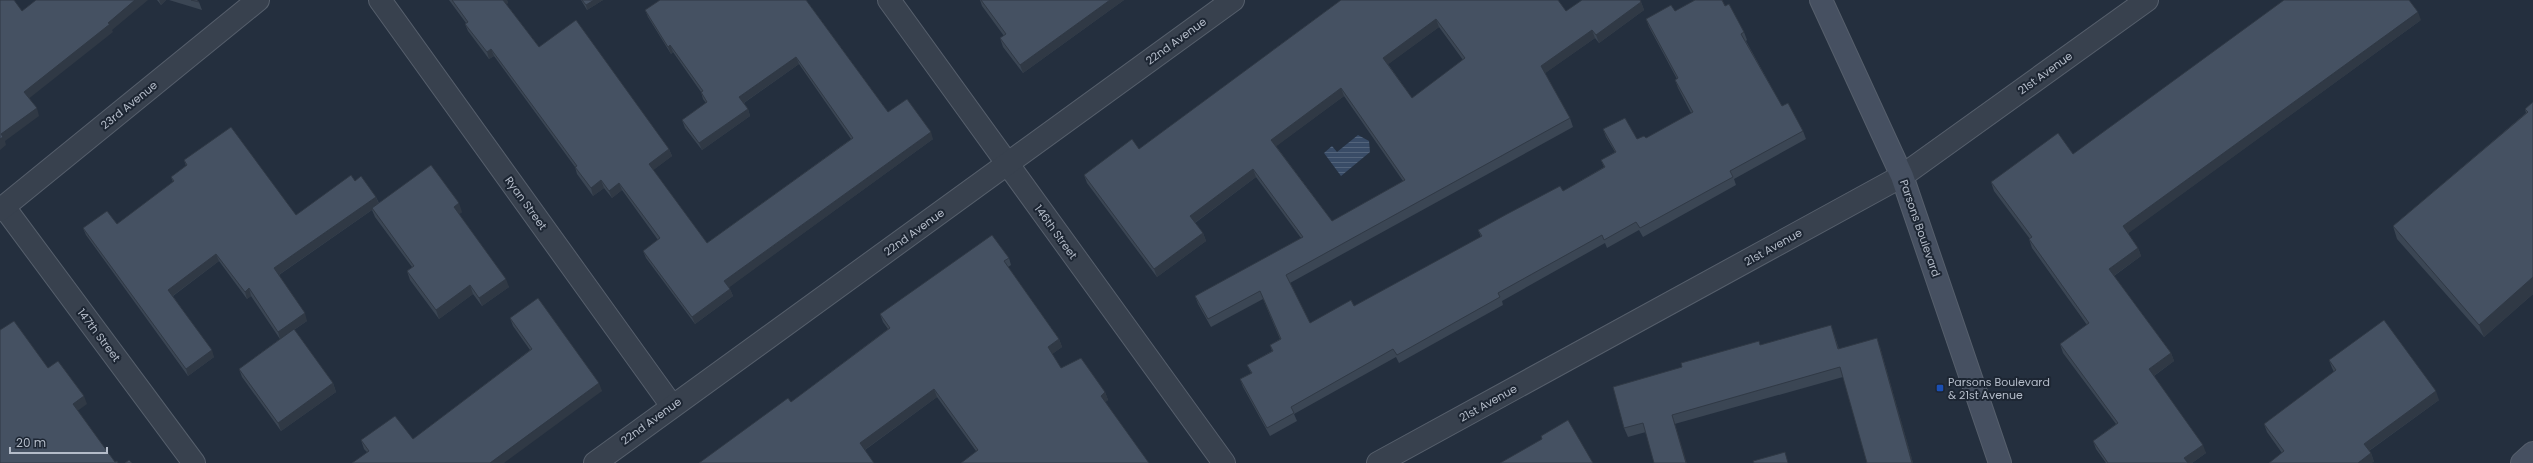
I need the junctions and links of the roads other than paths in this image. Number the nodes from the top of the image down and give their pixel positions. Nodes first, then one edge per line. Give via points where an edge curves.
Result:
1 (258, 0) edge
2 (380, 0) edge
3 (889, 0) edge
4 (1233, 0) edge
5 (1821, 0) edge
6 (2147, 0) edge
7 (1008, 164) junction
8 (1902, 176) junction
9 (2, 209) edge
10 (672, 406) junction
11 (2533, 453) edge
12 (194, 463) edge
13 (595, 463) edge
14 (1224, 463) edge
15 (1378, 463) edge
16 (2000, 463) edge
17 (2522, 463) edge

1 - 9 street, 23rd Avenue
2 - 10 street, Ryan Street
3 - 7 street, 146th Street
4 - 7 street, 22nd Avenue
5 - 8 street, Parsons Boulevard
6 - 8 street, 21st Avenue
7 - 10 street, 22nd Avenue
7 - 14 street, 146th Street
8 - 15 street, 21st Avenue
8 - 16 street, Parsons Boulevard
9 - 12 street, 147th Street
10 - 13 street, 22nd Avenue
11 - 17 street

